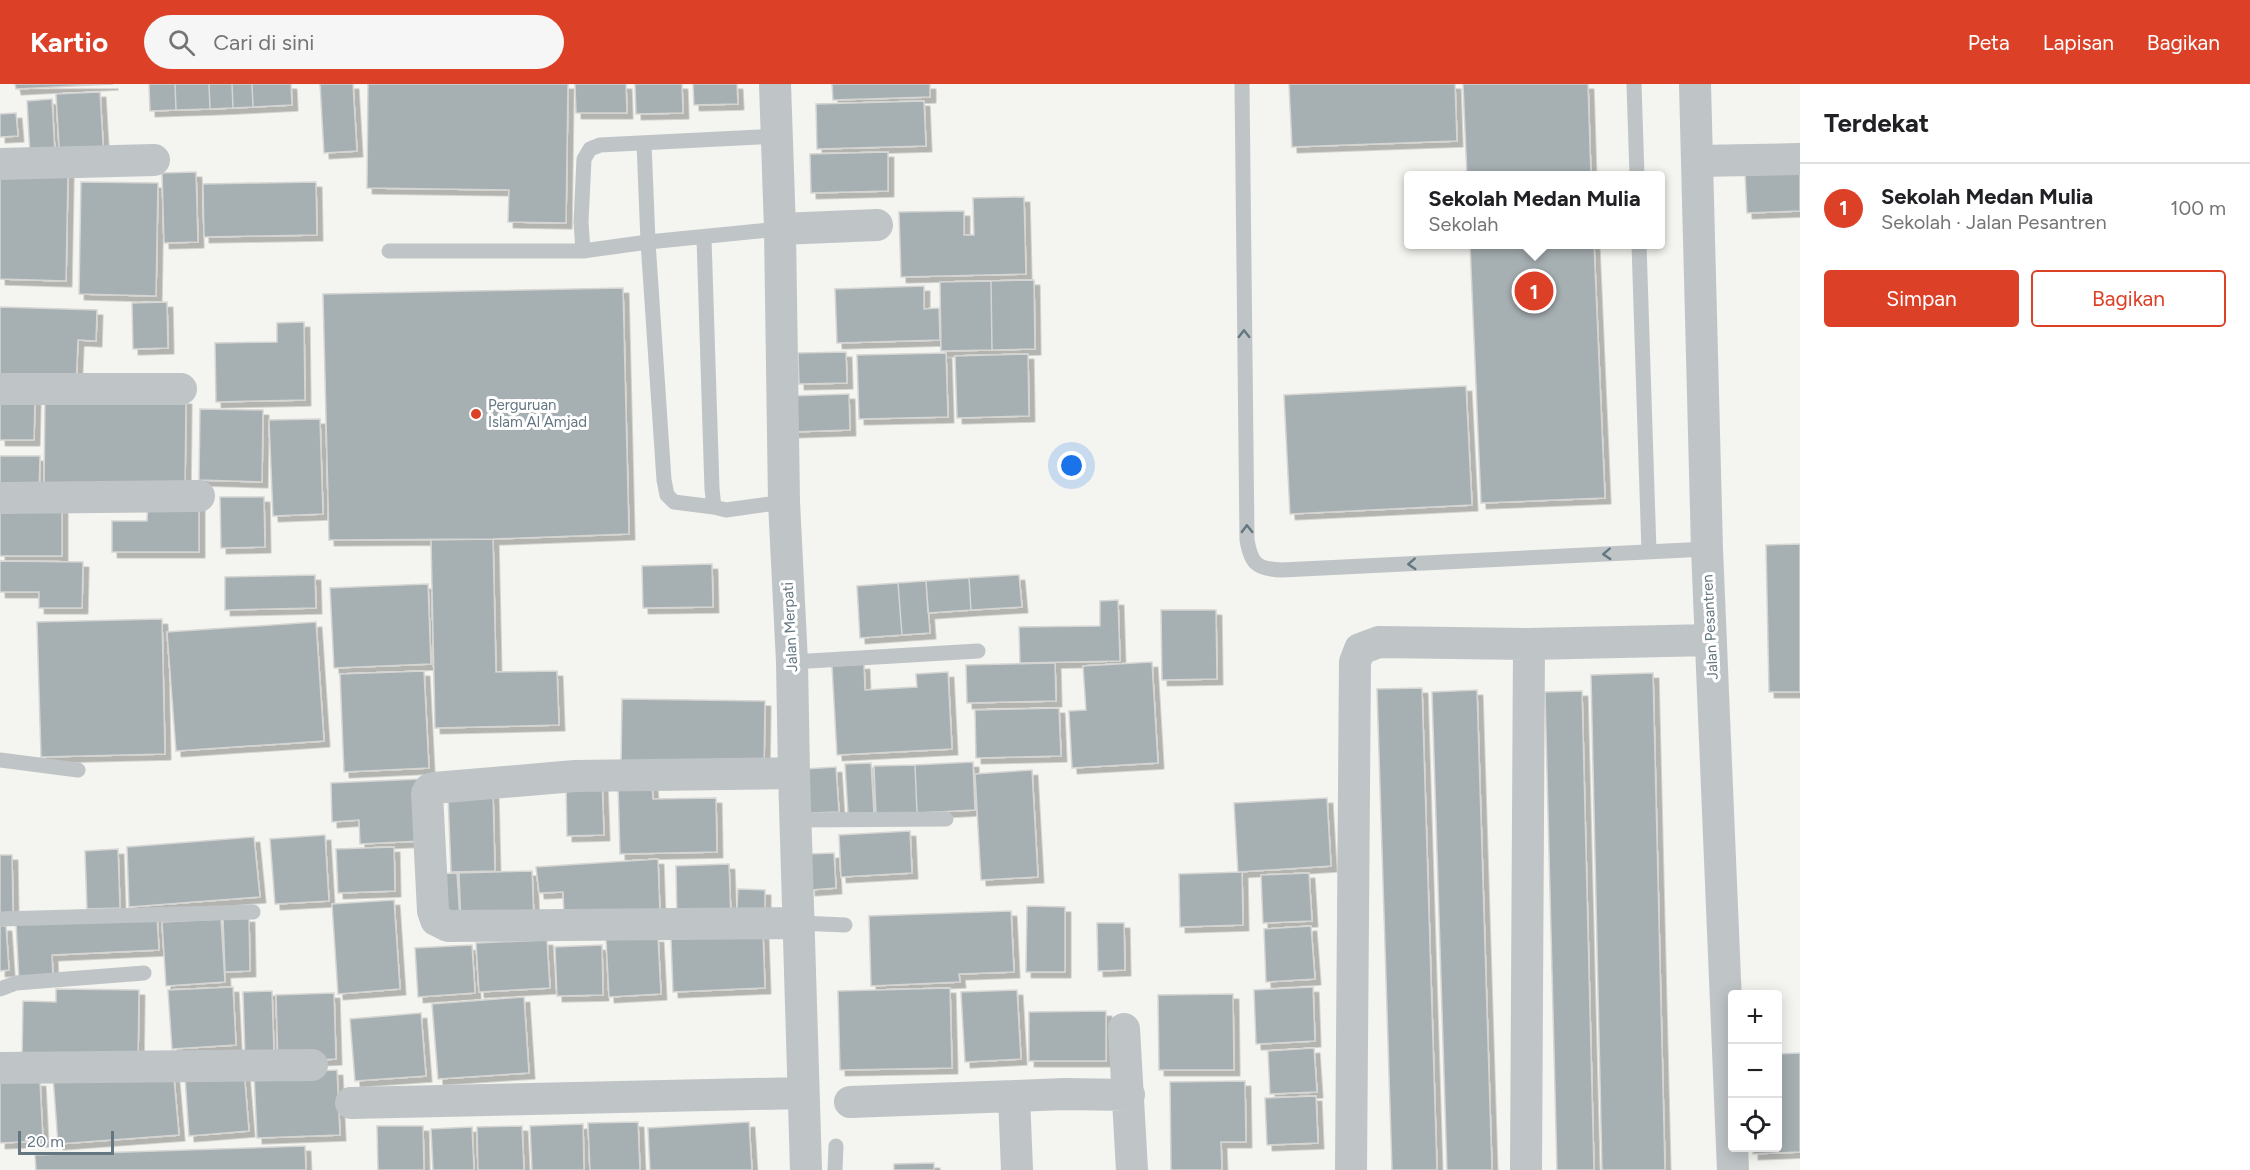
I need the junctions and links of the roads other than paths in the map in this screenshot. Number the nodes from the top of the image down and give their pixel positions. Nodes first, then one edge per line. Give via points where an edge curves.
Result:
1 (775, 84) edge
2 (1242, 84) edge
3 (1634, 84) edge
4 (1695, 84) edge
5 (777, 136) junction
6 (644, 143) junction
7 (1800, 159) edge
8 (154, 160) dead end
9 (1697, 161) junction
10 (0, 164) edge
11 (1637, 171) edge
12 (877, 225) dead end
13 (780, 229) junction
14 (704, 238) junction
15 (648, 242) junction
16 (1639, 249) edge
17 (389, 251) dead end
18 (583, 251) junction
19 (0, 389) edge
20 (181, 389) dead end
21 (199, 496) dead end
22 (0, 498) edge
23 (784, 502) junction
24 (714, 507) junction
25 (1707, 549) junction
26 (1649, 552) junction
27 (1711, 640) junction
28 (1530, 644) junction
29 (978, 651) dead end
30 (792, 662) junction
31 (0, 760) edge
32 (78, 770) dead end
33 (794, 773) junction
34 (946, 819) dead end
35 (796, 820) junction
36 (253, 912) dead end
37 (0, 919) edge
38 (799, 922) junction
39 (845, 925) dead end
40 (144, 973) dead end
41 (0, 989) edge
42 (1125, 1029) dead end
43 (312, 1065) dead end
44 (0, 1068) edge
45 (803, 1093) junction
46 (1129, 1095) junction
47 (1014, 1096) junction
48 (850, 1102) dead end
49 (351, 1104) dead end
50 (836, 1146) dead end
51 (806, 1170) edge
52 (836, 1170) edge
53 (1017, 1170) edge
54 (1132, 1170) edge
55 (1351, 1170) edge
56 (1526, 1170) edge
57 (1733, 1170) edge

1 - 5 street, Jalan Merpati
26 -> 2 lane via 1282,570 1268,570 1252,560 1247,540
3 - 11 lane
4 - 9 street, Jalan Pesantren
5 - 6 lane
5 - 13 street, Jalan Merpati
6 - 15 lane
6 - 18 lane via 600,145 586,153
7 - 9 street
8 - 10 street
9 - 25 street, Jalan Pesantren
12 - 13 street
13 - 14 lane
13 - 23 street, Jalan Merpati
14 - 15 lane
14 - 24 lane
15 - 18 lane
15 - 24 lane via 667,495 674,502
16 - 26 lane
17 - 18 lane
19 - 20 street
21 - 22 street
23 - 24 lane via 726,510
23 - 30 street, Jalan Merpati
25 - 26 lane
25 - 27 street, Jalan Pesantren
27 - 28 street
27 - 57 street, Jalan Pesantren
28 - 55 street via 1379,642 1360,649 1356,655
28 - 56 street
29 - 30 lane
30 - 33 street, Jalan Merpati
31 - 32 lane
33 - 35 street, Jalan Merpati
33 - 38 street via 575,776 434,788 427,793 433,911 436,920 448,926
34 - 35 lane
35 - 38 street, Jalan Merpati
36 - 37 lane
38 - 39 lane
38 - 45 street, Jalan Merpati
40 - 41 lane via 16,983
42 - 46 street
43 - 44 street
45 - 49 street
45 - 51 street, Jalan Merpati
46 - 47 street
46 - 54 street
47 - 48 street
47 - 53 street
50 - 52 lane

